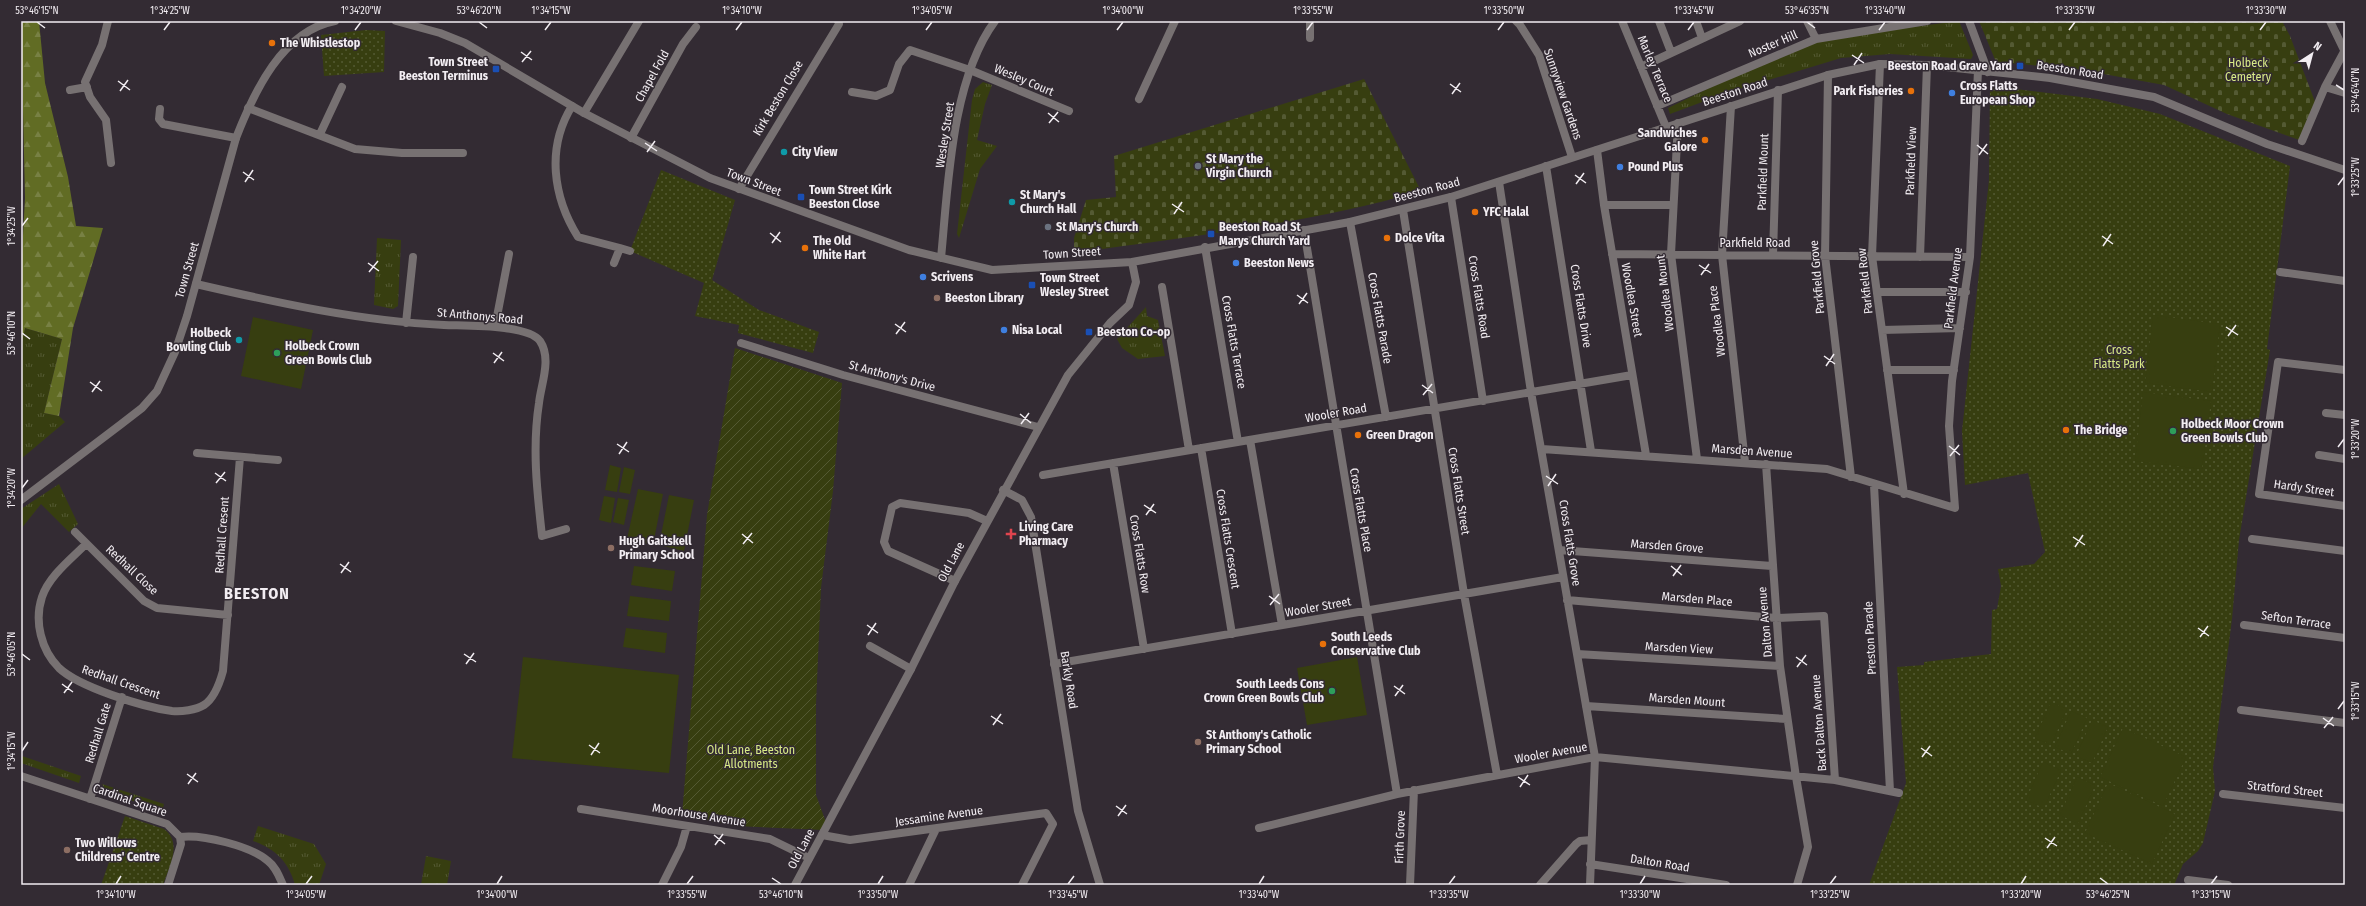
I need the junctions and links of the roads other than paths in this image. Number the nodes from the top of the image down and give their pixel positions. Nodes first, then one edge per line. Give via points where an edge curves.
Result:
1 (108, 21) edge
2 (335, 21) edge
3 (396, 21) edge
4 (639, 21) edge
5 (838, 21) edge
6 (995, 21) edge
7 (1174, 21) edge
8 (1310, 21) edge
9 (1516, 21) edge
10 (1622, 21) edge
11 (1659, 21) edge
12 (1696, 21) edge
13 (1740, 21) edge
14 (1807, 21) edge
15 (1927, 21) edge
16 (1969, 21) edge
17 (2330, 21) edge
18 (319, 22) edge
19 (1731, 23) edge
20 (696, 26) dead end
21 (1310, 38) dead end
22 (1702, 38) junction
23 (1816, 39) junction
24 (2345, 50) edge
25 (1671, 52) junction
26 (1880, 64) junction
27 (1927, 65) junction
28 (1640, 67) junction
29 (970, 70) junction
30 (1978, 70) junction
31 (1988, 72) junction
32 (1828, 75) junction
33 (87, 87) junction
34 (2325, 87) junction
35 (342, 88) dead end
36 (70, 90) dead end
37 (1778, 90) junction
38 (852, 92) dead end
39 (2345, 94) edge
40 (1139, 99) dead end
41 (572, 106) junction
42 (1657, 106) junction
43 (1731, 106) junction
44 (248, 108) junction
45 (160, 109) dead end
46 (1069, 111) dead end
47 (584, 113) junction
48 (1678, 123) junction
49 (1666, 127) junction
50 (320, 134) junction
51 (236, 138) junction
52 (631, 138) junction
53 (2302, 141) dead end
54 (1597, 150) junction
55 (463, 153) dead end
56 (1572, 157) junction
57 (111, 163) dead end
58 (1546, 166) junction
59 (2345, 170) edge
60 (1499, 182) junction
61 (739, 189) junction
62 (1451, 197) junction
63 (1604, 205) junction
64 (1673, 205) junction
65 (1403, 210) junction
66 (1350, 222) junction
67 (1304, 230) junction
68 (1205, 247) junction
69 (620, 248) junction
70 (630, 251) dead end
71 (509, 254) dead end
72 (1612, 254) junction
73 (1672, 254) junction
74 (1773, 255) junction
75 (1722, 256) junction
76 (1825, 256) junction
77 (1872, 256) junction
78 (1970, 256) junction
79 (1920, 257) junction
80 (413, 258) dead end
81 (942, 258) junction
82 (1132, 262) junction
83 (614, 263) dead end
84 (2280, 272) dead end
85 (2345, 281) edge
86 (196, 284) junction
87 (1162, 287) dead end
88 (1876, 292) junction
89 (1966, 292) junction
90 (406, 323) junction
91 (495, 328) junction
92 (1960, 328) junction
93 (1882, 330) junction
94 (741, 343) dead end
95 (1887, 370) junction
96 (1954, 370) junction
97 (2345, 370) edge
98 (1632, 375) junction
99 (1581, 384) junction
100 (1531, 392) junction
101 (1483, 401) junction
102 (1433, 409) junction
103 (2326, 413) dead end
104 (2345, 415) edge
105 (1386, 417) junction
106 (1334, 426) junction
107 (1038, 427) junction
108 (1250, 440) junction
109 (1238, 442) junction
110 (1201, 448) junction
111 (1542, 449) junction
112 (1189, 450) junction
113 (1591, 451) junction
114 (197, 453) dead end
115 (1646, 455) junction
116 (2319, 455) dead end
117 (240, 458) junction
118 (1697, 459) junction
119 (2345, 459) edge
120 (278, 460) dead end
121 (1745, 462) junction
122 (1112, 463) junction
123 (1766, 464) junction
124 (1043, 475) dead end
125 (1851, 477) junction
126 (1874, 485) junction
127 (1003, 490) junction
128 (1904, 494) junction
129 (21, 500) edge
130 (2345, 506) edge
131 (1955, 508) joint
132 (987, 521) junction
133 (566, 529) dead end
134 (75, 532) dead end
135 (2252, 539) dead end
136 (86, 544) junction
137 (1559, 550) junction
138 (2345, 551) edge
139 (1772, 566) junction
140 (1563, 577) junction
141 (955, 581) junction
142 (1464, 594) junction
143 (1567, 600) junction
144 (1366, 611) junction
145 (228, 615) junction
146 (1824, 616) joint
147 (1776, 618) junction
148 (1282, 625) junction
149 (2244, 625) dead end
150 (1232, 634) junction
151 (2345, 638) edge
152 (870, 646) dead end
153 (1144, 649) junction
154 (1577, 654) junction
155 (1054, 664) junction
156 (1780, 666) junction
157 (911, 669) junction
158 (122, 697) junction
159 (1586, 706) junction
160 (2241, 710) dead end
161 (1787, 719) junction
162 (2345, 723) edge
163 (1595, 757) junction
164 (1497, 774) junction
165 (21, 776) edge
166 (1796, 777) junction
167 (1835, 780) junction
168 (1414, 790) junction
169 (1890, 791) junction
170 (1899, 793) dead end
171 (1396, 794) junction
172 (2223, 794) dead end
173 (90, 799) junction
174 (2345, 808) edge
175 (580, 809) dead end
176 (687, 826) junction
177 (1259, 828) dead end
178 (936, 829) junction
179 (822, 835) junction
180 (180, 837) junction
181 (1592, 840) junction
182 (809, 858) junction
183 (1590, 864) junction
184 (2188, 880) dead end
185 (168, 885) edge
186 (283, 885) edge
187 (662, 885) edge
188 (795, 885) edge
189 (909, 885) edge
190 (1022, 885) edge
191 (1100, 885) edge
192 (1410, 885) edge
193 (1540, 885) edge
194 (1590, 885) edge
195 (1726, 885) edge
196 (1797, 885) edge
197 (2228, 885) edge

1 - 33 street via 102,45 85,82
2 - 18 street, Town Street
3 - 41 street, Town Street via 465,43
4 - 47 street
5 - 61 street, Kirk Beston Close via 839,24
6 - 29 street, Wesley Street
7 - 40 street
8 - 21 street
9 - 56 street, Sunnyview Gardens via 1539,55
10 - 28 street, Marley Terrace
11 - 25 street
12 - 22 street
13 - 19 street
14 - 23 street
15 - 23 street, Noster Hill
16 - 31 street
17 - 24 street
18 - 44 street, Town Street via 290,45 269,72
19 - 22 street
20 - 52 street, Chapel Fold via 683,44
22 - 25 street
23 - 42 street, Noster Hill
24 - 34 street
25 - 28 street
26 - 27 street, Beeston Road
26 - 32 street, Beeston Road
26 - 77 street, Parkfield Row
27 - 30 street, Beeston Road
27 - 79 street, Parkfield View
28 - 42 street, Marley Terrace
29 - 38 street, Wesley Court via 910,50 898,64 890,90 876,96
29 - 46 street, Wesley Court
29 - 81 street, Wesley Street via 957,120
30 - 31 street, Beeston Road
30 - 78 street, Parkfield Avenue
31 - 59 street, Beeston Road via 2050,78 2154,97 2267,144
32 - 37 street, Beeston Road
32 - 76 street, Parkfield Grove
33 - 36 street
33 - 57 street via 106,120
34 - 39 street
34 - 53 street
35 - 50 street
37 - 43 street, Beeston Road
37 - 74 street, Parkfield Mount
41 - 47 street, Town Street
41 - 69 street via 557,140 555,172 562,206 578,237
42 - 49 street, Marley Terrace
43 - 48 street, Beeston Road
43 - 75 street, Woodlea Place
44 - 50 street
44 - 51 street, Town Street
45 - 51 street via 159,119 163,124
47 - 52 street, Town Street
48 - 49 street, Beeston Road
48 - 64 street, Woodlea Mount
49 - 54 street, Beeston Road
50 - 55 street via 355,149 402,153
51 - 86 street, Town Street
52 - 61 street, Town Street via 710,178
54 - 56 street, Beeston Road
54 - 63 street, Woodlea Street
56 - 58 street, Beeston Road
58 - 60 street, Beeston Road
58 - 99 street, Cross Flatts Drive
60 - 62 street, Beeston Road
60 - 100 street, Cross Flatts Grove
61 - 81 street, Town Street via 861,234
62 - 65 street, Beeston Road
62 - 101 street, Cross Flatts Road
63 - 64 street
63 - 72 street, Woodlea Street
64 - 73 street, Woodlea Mount
65 - 66 street, Beeston Road
65 - 102 street, Cross Flatts Street
66 - 67 street, Beeston Road
66 - 105 street, Cross Flatts Parade
67 - 68 street, Beeston Road
67 - 106 street, Cross Flatts Place
68 - 82 street, Beeston Road
68 - 109 street, Cross Flatts Terrace
69 - 70 street
69 - 83 street
71 - 91 street
72 - 73 street, Parkfield Road
72 - 98 street, Woodlea Street
73 - 75 street, Parkfield Road
73 - 118 street, Woodlea Mount
74 - 75 street, Parkfield Road
74 - 76 street, Parkfield Road
75 - 121 street, Woodlea Place
76 - 77 street, Parkfield Road
76 - 125 street, Parkfield Grove
77 - 79 street, Parkfield Road
77 - 88 street, Parkfield Row
78 - 79 street, Parkfield Road
78 - 89 street, Parkfield Avenue
80 - 90 street
81 - 82 street, Town Street via 992,270
82 - 107 street, Old Lane via 1136,282 1129,305 1110,323 1068,375
84 - 85 street
86 - 90 street, St Anthonys Road via 303,308
86 - 129 street, Town Street via 176,352 157,391 142,408
87 - 112 street
88 - 89 street
88 - 93 street, Parkfield Row
89 - 92 street, Parkfield Avenue
90 - 91 street, St Anthonys Road
91 - 133 street, St Anthonys Road via 528,333 540,341 546,360 538,404 535,475 542,536
92 - 93 street
92 - 96 street, Parkfield Avenue
93 - 95 street, Parkfield Row
94 - 107 street, St Anthony's Drive via 843,375
95 - 96 street
95 - 128 street, Parkfield Row
96 - 131 street, Parkfield Avenue via 1949,426
97 - 130 street, Hardy Street via 2278,362 2259,494
98 - 99 street, Wooler Road
98 - 115 street, Woodlea Street
99 - 100 street, Wooler Road
99 - 113 street, Cross Flatts Drive
100 - 101 street, Wooler Road
100 - 111 street, Cross Flatts Grove
101 - 102 street, Wooler Road
102 - 105 street, Wooler Road
102 - 142 street, Cross Flatts Street
103 - 104 street
105 - 106 street, Wooler Road
106 - 108 street, Wooler Road
106 - 144 street, Cross Flatts Place
107 - 127 street, Old Lane
108 - 109 street, Wooler Road
108 - 148 street
109 - 110 street, Wooler Road
110 - 112 street, Wooler Road
110 - 150 street, Cross Flatts Crescent
111 - 113 street, Marsden Avenue
111 - 137 street, Cross Flatts Grove
112 - 122 street, Wooler Road
113 - 115 street, Marsden Avenue
114 - 117 street
115 - 118 street, Marsden Avenue
116 - 119 street
117 - 120 street
117 - 145 street, Redhall Cresent
118 - 121 street, Marsden Avenue
121 - 123 street, Marsden Avenue
122 - 124 street, Wooler Road
122 - 153 street, Cross Flatts Row
123 - 125 street, Marsden Avenue via 1827,469
123 - 139 street, Dalton Avenue
125 - 126 street, Marsden Avenue
126 - 128 street, Marsden Avenue
126 - 169 street, Preston Parade
127 - 132 street, Old Lane
127 - 155 street, Barkly Road via 1022,500 1031,517
128 - 131 street, Marsden Avenue
132 - 141 street, Old Lane
132 - 141 street via 969,513 900,503 892,507 884,542 888,551
134 - 136 street, Redhall Close
135 - 138 street
136 - 145 street, Redhall Close via 144,601 156,608
136 - 158 street, Redhall Crescent via 49,583 42,596 38,625 48,653 58,667 75,679
137 - 139 street, Marsden Grove
137 - 140 street, Cross Flatts Grove
139 - 147 street, Dalton Avenue
140 - 142 street, Wooler Street
140 - 143 street, Cross Flatts Grove
141 - 157 street, Old Lane
142 - 144 street, Wooler Street
142 - 164 street, Cross Flatts Street
143 - 147 street, Marsden Place
143 - 154 street, Cross Flatts Grove
144 - 148 street, Wooler Street
144 - 171 street, Cross Flatts Place
145 - 158 street, Redhall Crescent via 223,671 220,683 206,704 188,710 173,711
146 - 147 street, Marsden Place
146 - 167 street, Back Dalton Avenue
147 - 156 street, Dalton Avenue
148 - 150 street, Wooler Street
149 - 151 street, Sefton Terrace
150 - 153 street, Wooler Street
152 - 157 street
153 - 155 street, Wooler Street
154 - 156 street, Marsden View
154 - 159 street, Cross Flatts Grove
155 - 191 street, Barkly Road via 1078,811
156 - 161 street, Dalton Avenue
157 - 179 street, Old Lane
158 - 173 street, Redhall Gate
159 - 161 street, Marsden Mount
159 - 163 street, Cross Flatts Grove
160 - 162 street
161 - 166 street, Dalton Avenue
163 - 164 street, Wooler Avenue
163 - 166 street, Wooler Avenue
163 - 181 street, Cross Flatts Grove
164 - 168 street, Wooler Avenue
165 - 173 street, Cardinal Square
166 - 167 street, Wooler Avenue
166 - 196 street, Dalton Avenue via 1808,847
167 - 169 street, Wooler Avenue
168 - 171 street, Wooler Avenue
168 - 192 street, Firth Grove
169 - 170 street, Wooler Avenue
171 - 177 street, Wooler Avenue
172 - 174 street, Stratford Street
173 - 180 street, Cardinal Square via 166,824
175 - 176 street, Moorhouse Avenue
176 - 182 street, Moorhouse Avenue via 770,839
176 - 187 street via 681,847
178 - 179 street, Jessamine Avenue via 850,840
178 - 189 street
178 - 190 street, Jessamine Avenue via 1046,813 1053,824
179 - 182 street, Old Lane
180 - 185 street via 179,852
180 - 186 street via 206,837 257,854 269,861 278,872
181 - 183 street, Cross Flatts Grove
181 - 193 street via 1576,844
182 - 188 street, Old Lane
183 - 194 street, Cross Flatts Grove
183 - 195 street, Dalton Road
184 - 197 street

